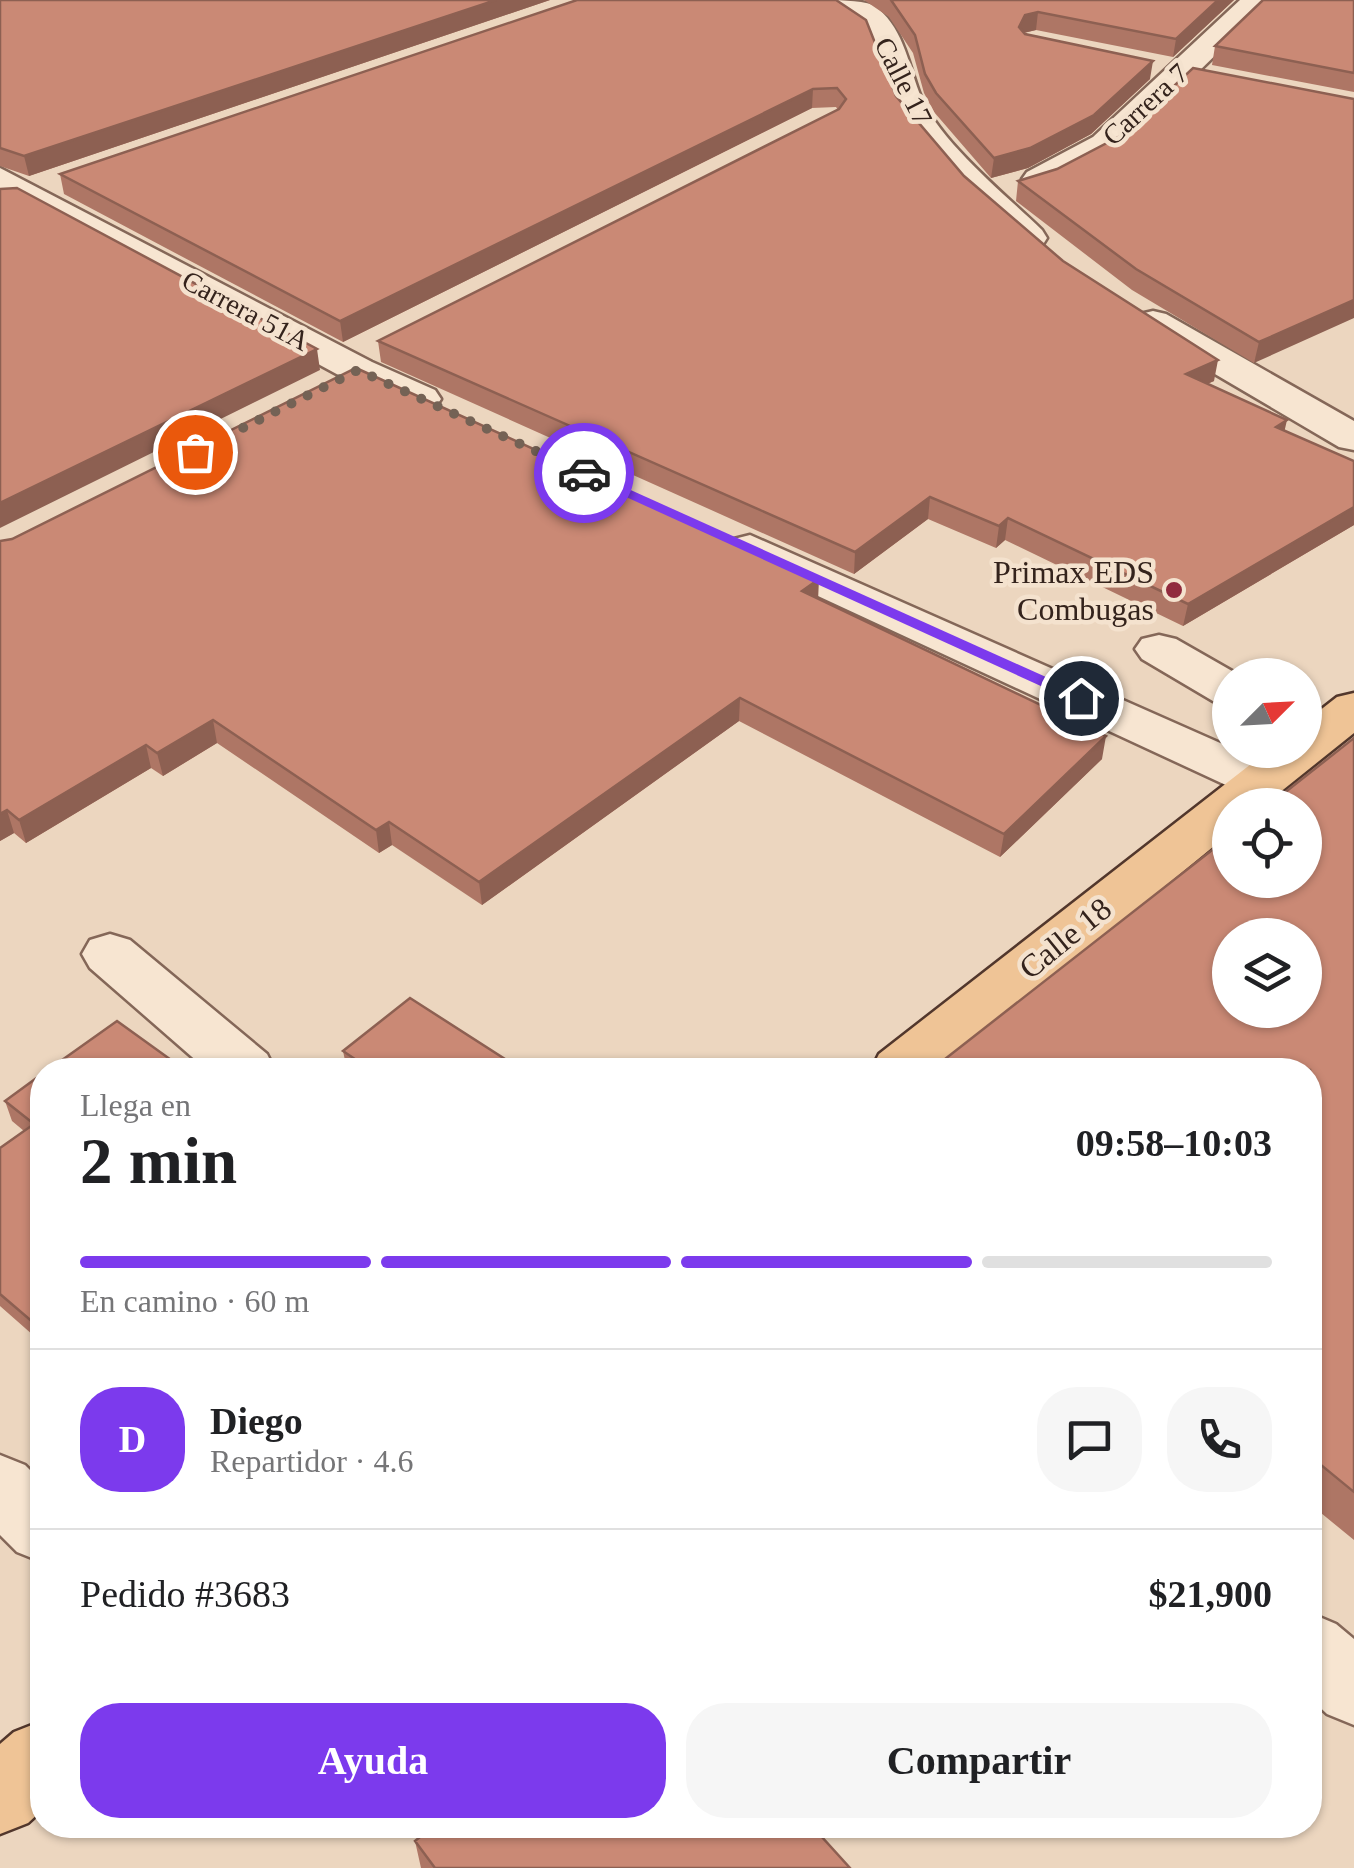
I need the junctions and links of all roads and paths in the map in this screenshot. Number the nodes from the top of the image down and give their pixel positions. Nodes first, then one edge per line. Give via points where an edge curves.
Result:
1 (1257, 0) edge
2 (849, 6) edge
3 (1144, 64) edge
4 (1180, 72) junction
5 (1219, 79) edge
6 (23, 187) edge
7 (984, 195) junction
8 (1050, 257) edge
9 (1118, 302) edge
10 (448, 411) edge
11 (1354, 438) edge
12 (719, 534) edge
13 (1159, 649) dead end
14 (1212, 680) edge
15 (1354, 708) edge
16 (1322, 732) edge
17 (1276, 768) edge
18 (1223, 788) edge
19 (1252, 788) edge
20 (1212, 820) edge
21 (110, 954) dead end
22 (232, 1058) edge
23 (915, 1058) edge
24 (0, 1487) edge
25 (30, 1517) edge
26 (1322, 1659) edge
27 (1354, 1688) edge
28 (30, 1770) edge
29 (0, 1794) edge

1 - 4 street, Carrera 7
2 - 7 street, Calle 17 via 893,50 904,95
3 - 4 street
4 - 5 street
4 - 7 street, Carrera 7 via 1105,144 1069,166
6 - 10 street, Carrera 51A via 350,366
7 - 8 street
9 - 11 street
12 - 18 street
13 - 14 street
15 - 16 main road, Calle 18
17 - 19 main road, Calle 18
20 - 23 main road, Calle 18
21 - 22 street
24 - 25 street
26 - 27 street
28 - 29 main road

